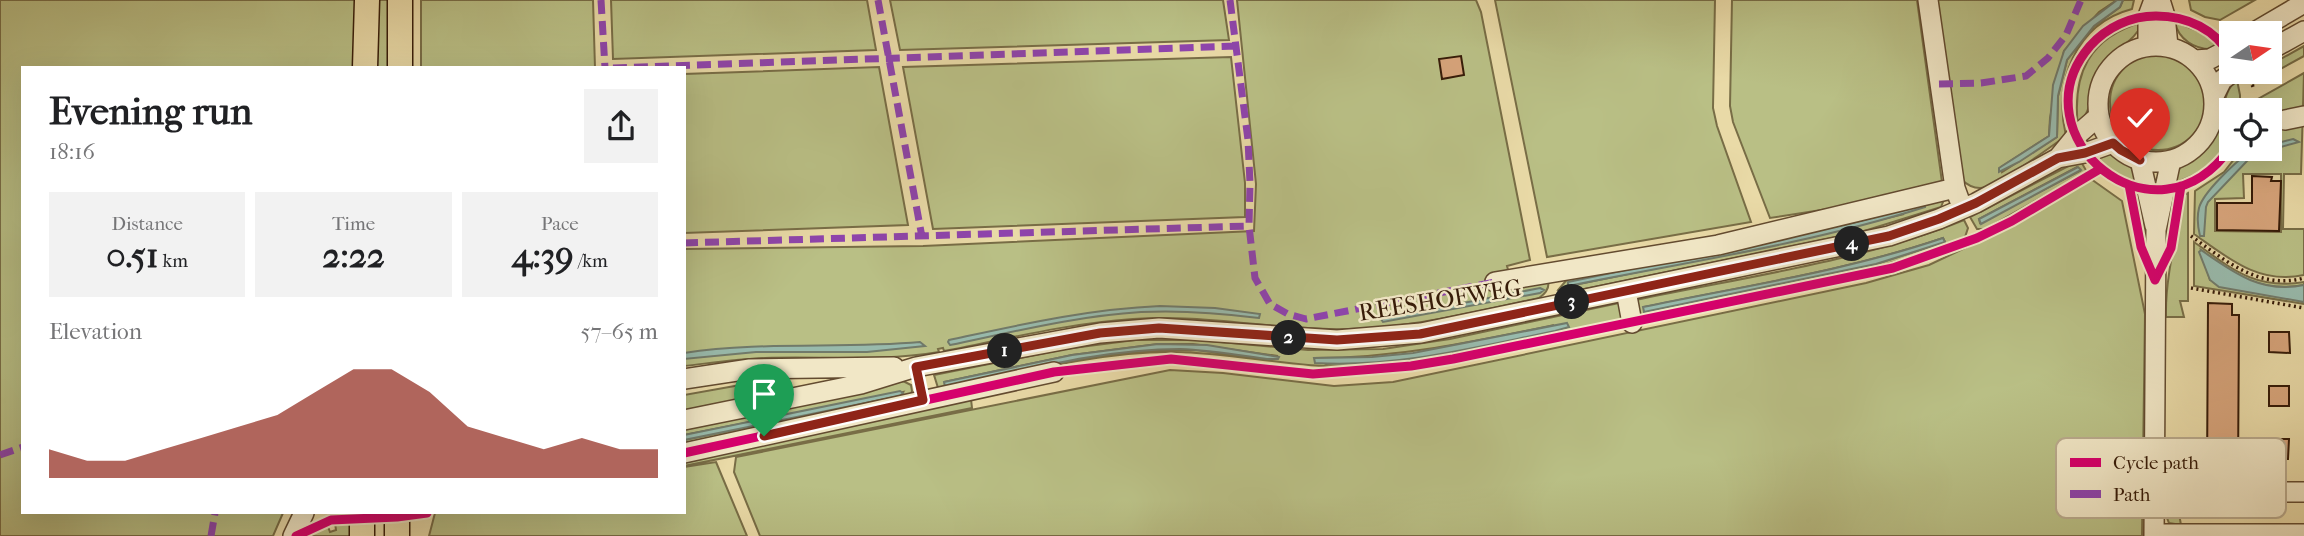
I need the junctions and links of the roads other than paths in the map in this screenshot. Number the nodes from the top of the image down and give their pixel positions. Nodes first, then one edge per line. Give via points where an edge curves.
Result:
1 (367, 0) edge
2 (401, 0) edge
3 (1928, 0) edge
4 (2154, 0) edge
5 (2160, 0) edge
6 (2304, 3) edge
7 (2273, 21) edge
8 (2304, 31) edge
9 (2282, 43) edge
10 (2148, 46) junction
11 (2168, 46) junction
12 (2219, 54) edge
13 (2195, 60) junction
14 (365, 66) edge
15 (400, 66) edge
16 (2220, 84) edge
17 (2214, 96) junction
18 (2099, 116) junction
19 (2113, 143) junction
20 (2058, 158) junction
21 (2140, 160) junction
22 (2171, 160) junction
23 (1955, 188) junction
24 (1963, 209) junction
25 (2156, 230) junction
26 (1495, 282) dead end
27 (1626, 291) junction
28 (1633, 323) dead end
29 (916, 367) junction
30 (1054, 372) dead end
31 (686, 379) edge
32 (923, 400) junction
33 (686, 420) edge
34 (2154, 438) edge
35 (686, 453) edge
36 (2286, 492) edge
37 (2304, 492) edge
38 (304, 514) edge
39 (362, 514) edge
40 (397, 514) edge
41 (2304, 534) edge
42 (2154, 535) edge
43 (293, 536) edge
44 (362, 536) edge
45 (397, 536) edge

1 - 14 main road
2 - 15 main road
3 - 23 street
4 - 10 street via 2148,16
5 - 11 street
6 - 7 street
8 - 9 street
10 - 11 street
10 - 18 street via 2134,49 2112,65 2100,89
11 - 13 street
12 - 13 street
13 - 17 street via 2208,76
16 - 17 street
17 - 22 street via 2209,129 2186,154
18 - 19 street
18 - 20 street, REESHOFWEG
19 - 20 street, REESHOFWEG
19 - 21 street
20 - 24 street, REESHOFWEG
21 - 22 street
21 - 25 street
22 - 25 street
23 - 24 street
23 - 26 street via 1718,245
24 - 27 street, REESHOFWEG via 1889,236
25 - 34 street
27 - 28 street
27 - 29 street, REESHOFWEG via 1409,335 1337,340 1159,328 1100,333
29 - 31 street, REESHOFWEG via 750,369
29 - 32 street
29 - 33 street, REESHOFWEG via 861,384
30 - 32 street
32 - 35 street
36 - 37 street
38 - 43 street
39 - 44 main road
40 - 45 main road
41 - 42 street

